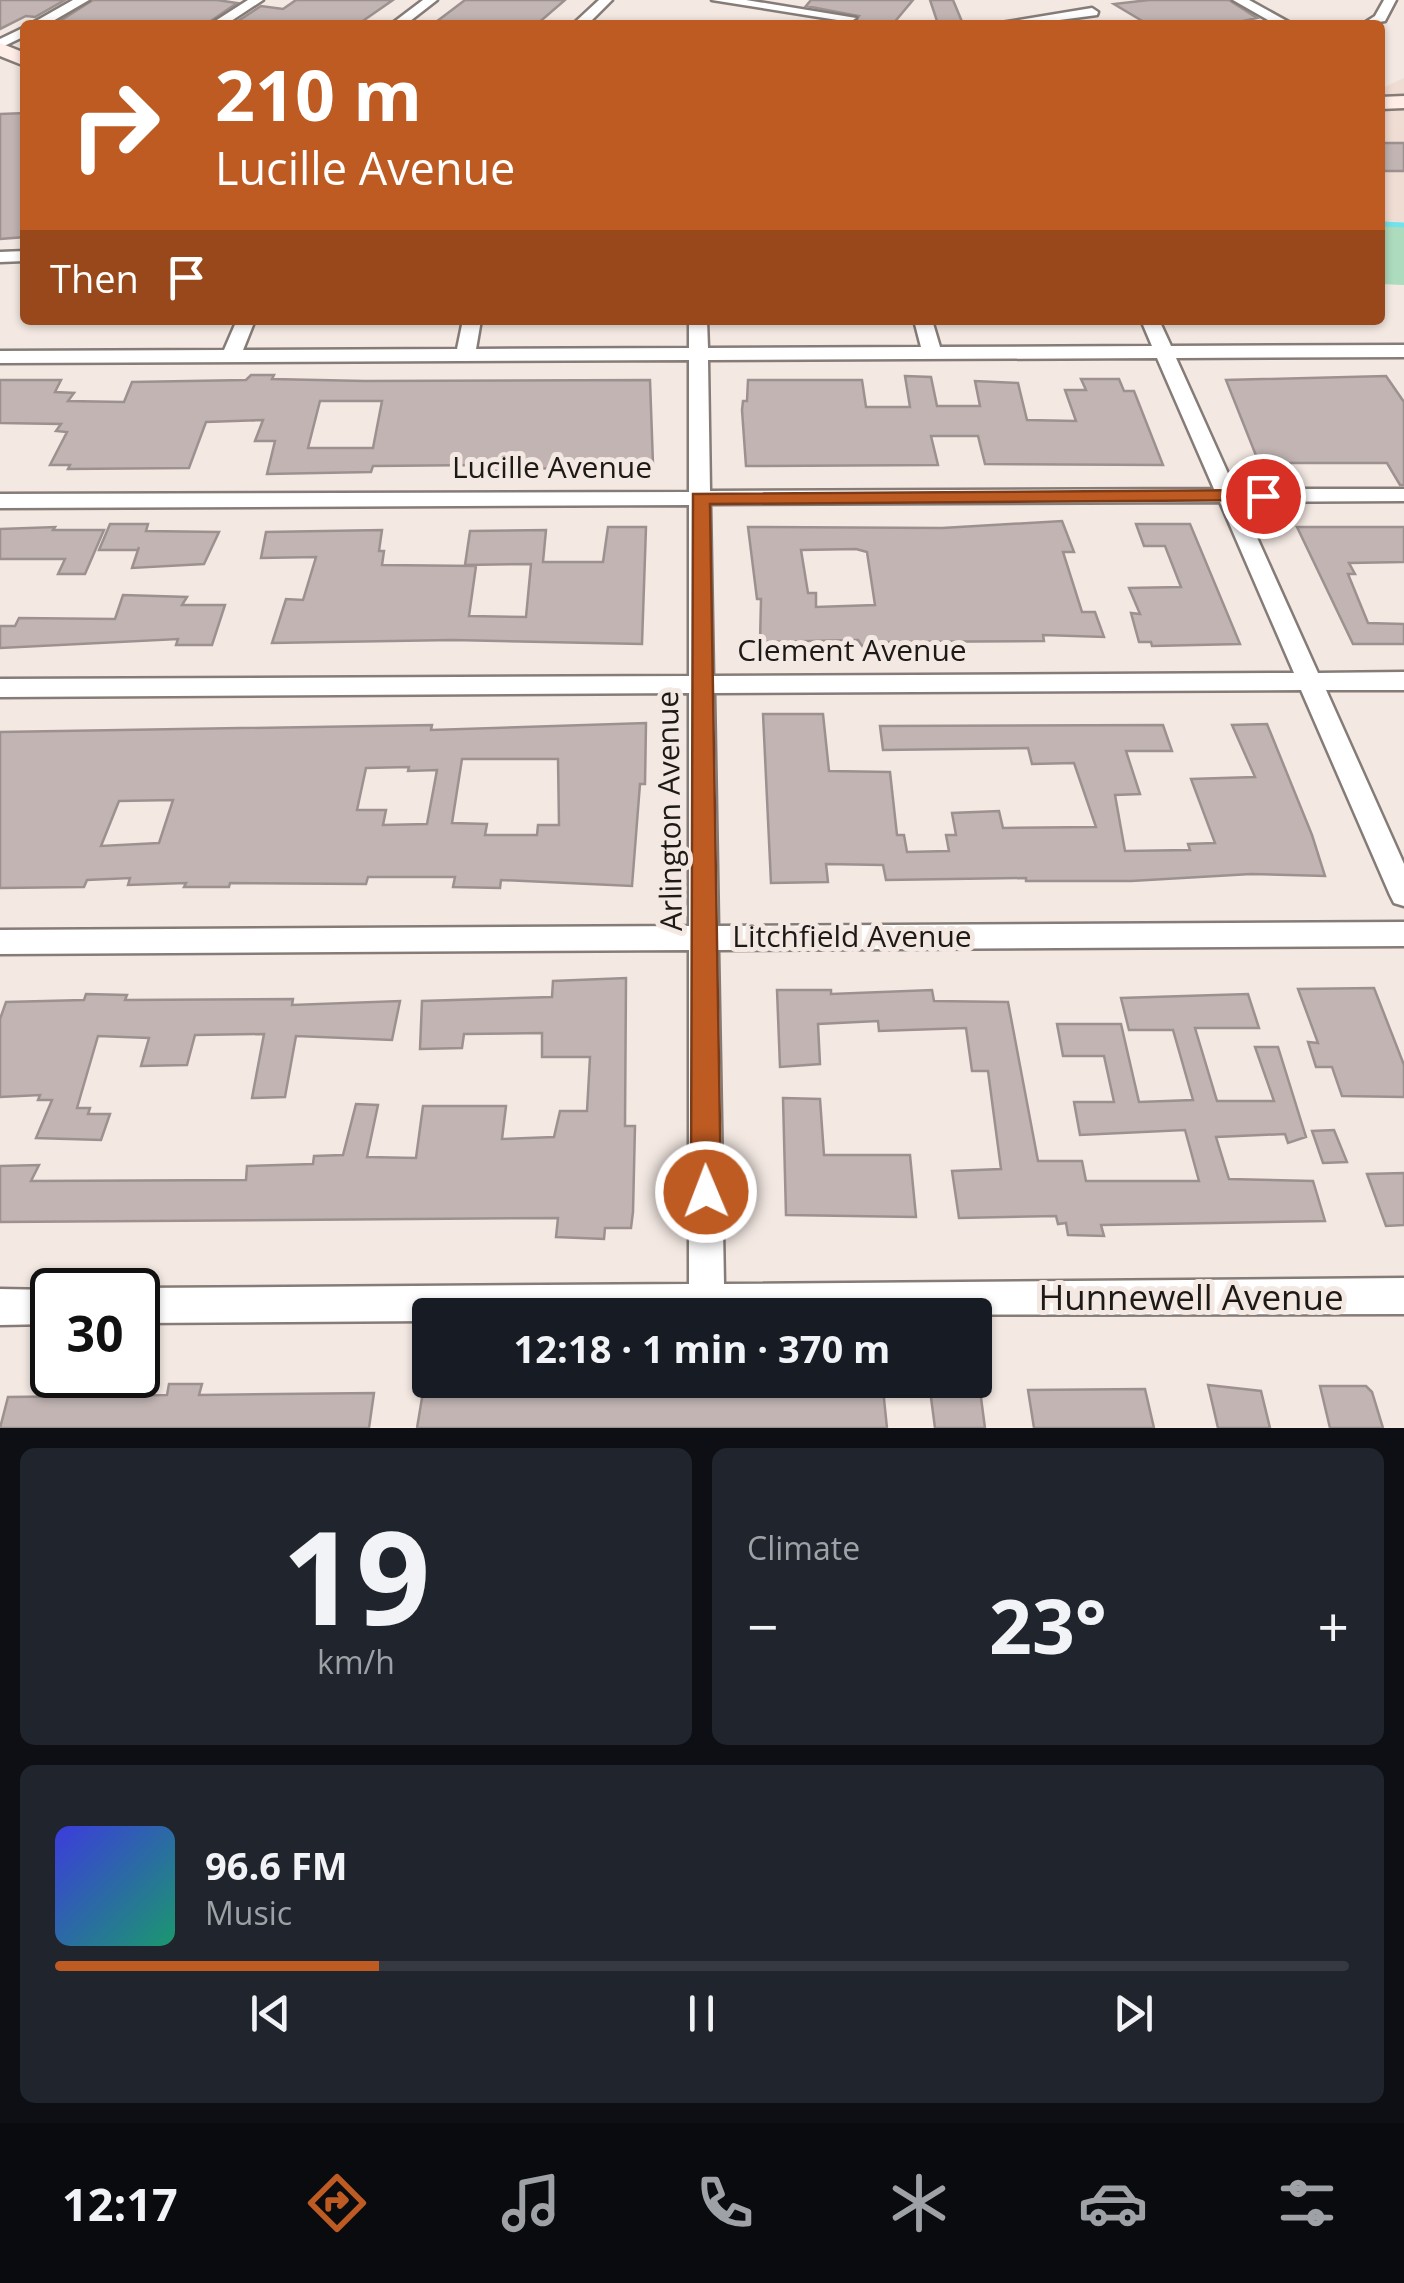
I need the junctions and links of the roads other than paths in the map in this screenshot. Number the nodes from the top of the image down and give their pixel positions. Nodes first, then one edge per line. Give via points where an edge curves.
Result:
1 (83, 0) edge
2 (257, 0) edge
3 (431, 0) edge
4 (606, 0) edge
5 (718, 0) edge
6 (1075, 0) edge
7 (1239, 0) edge
8 (775, 4) edge
9 (1092, 12) junction
10 (850, 18) dead end
11 (45, 20) edge
12 (224, 20) edge
13 (403, 20) edge
14 (584, 20) edge
15 (1030, 20) edge
16 (1103, 20) edge
17 (1277, 20) edge
18 (244, 325) edge
19 (471, 325) edge
20 (698, 325) edge
21 (924, 325) edge
22 (1152, 325) edge
23 (1404, 352) edge
24 (1166, 353) junction
25 (932, 354) junction
26 (698, 355) junction
27 (230, 356) junction
28 (465, 356) junction
29 (0, 357) edge
30 (1404, 495) edge
31 (1228, 496) junction
32 (700, 498) junction
33 (0, 501) edge
34 (1404, 680) edge
35 (1310, 681) junction
36 (702, 684) junction
37 (0, 688) edge
38 (1404, 895) edge
39 (1404, 934) edge
40 (704, 937) junction
41 (0, 942) edge
42 (1404, 1296) edge
43 (707, 1298) edge
44 (992, 1299) edge
45 (412, 1304) edge
46 (160, 1306) edge
47 (0, 1307) edge
48 (30, 1307) edge

1 - 11 street
2 - 12 street
3 - 13 street
4 - 14 street
5 - 8 street
6 - 9 street
7 - 17 street
8 - 10 street
9 - 15 street
9 - 16 street
18 - 27 street
19 - 28 street
20 - 26 street, Arlington Avenue
21 - 25 street
22 - 24 street
23 - 24 street
24 - 25 street
24 - 31 street
25 - 26 street
26 - 28 street
26 - 32 street, Arlington Avenue
27 - 28 street
27 - 29 street
30 - 31 street, Lucille Avenue
31 - 32 street, Lucille Avenue
31 - 35 street
32 - 33 street, Lucille Avenue
32 - 36 street, Arlington Avenue
34 - 35 street, Clement Avenue
35 - 36 street, Clement Avenue
35 - 38 street
36 - 37 street, Clement Avenue
36 - 40 street, Arlington Avenue
39 - 40 street, Litchfield Avenue
40 - 41 street, Litchfield Avenue
40 - 43 street, Arlington Avenue
42 - 44 street, Hunnewell Avenue
45 - 46 street, Hunnewell Avenue
47 - 48 street

